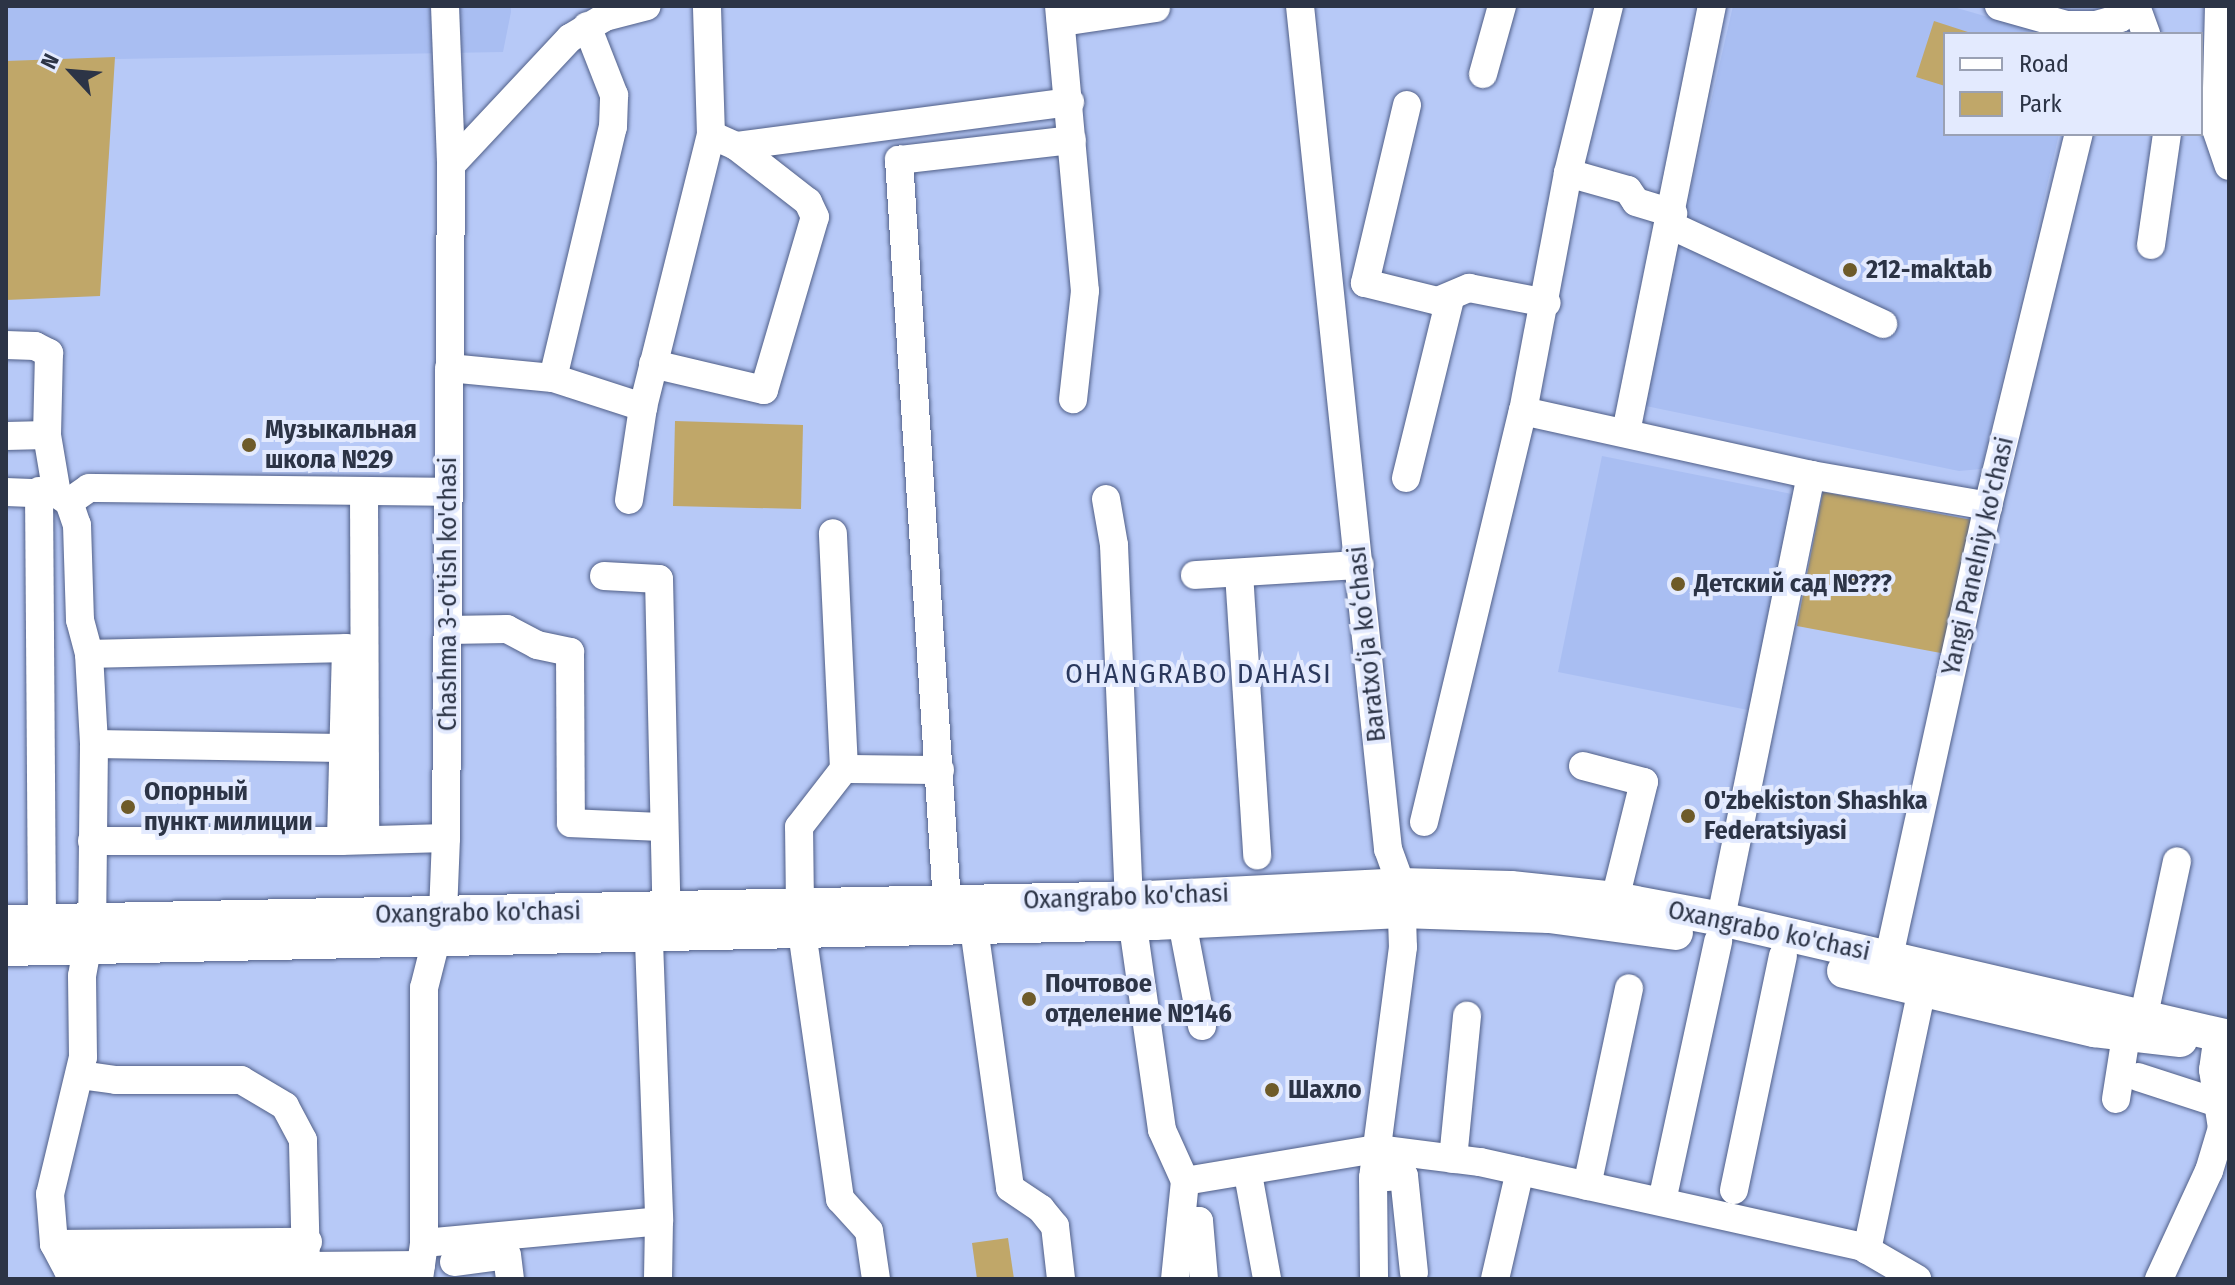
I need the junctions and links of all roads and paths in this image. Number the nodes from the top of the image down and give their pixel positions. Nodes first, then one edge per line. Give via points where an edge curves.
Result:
1 (445, 6) edge
2 (647, 6) edge
3 (707, 6) edge
4 (1300, 6) edge
5 (1502, 6) edge
6 (1609, 6) edge
7 (1712, 6) edge
8 (2134, 6) edge
9 (2219, 6) edge
10 (2007, 7) edge
11 (1156, 8) dead end
12 (1060, 14) edge
13 (587, 26) junction
14 (2104, 29) edge
15 (2145, 32) edge
16 (1483, 74) dead end
17 (1070, 102) junction
18 (1407, 105) dead end
19 (2079, 136) edge
20 (2167, 136) edge
21 (1072, 140) junction
22 (724, 141) junction
23 (451, 165) junction
24 (2229, 166) edge
25 (1568, 173) junction
26 (1671, 219) junction
27 (2151, 245) dead end
28 (1450, 299) junction
29 (1547, 303) junction
30 (1883, 324) dead end
31 (6, 345) edge
32 (653, 364) junction
33 (449, 368) junction
34 (553, 378) junction
35 (1073, 399) dead end
36 (643, 407) junction
37 (1523, 411) junction
38 (1626, 432) junction
39 (47, 435) junction
40 (6, 436) edge
41 (1811, 475) junction
42 (1406, 478) dead end
43 (364, 491) junction
44 (6, 492) edge
45 (449, 492) junction
46 (55, 496) junction
47 (1106, 499) dead end
48 (629, 500) dead end
49 (1988, 506) junction
50 (833, 533) dead end
51 (1360, 565) junction
52 (1239, 573) junction
53 (1195, 575) dead end
54 (604, 576) dead end
55 (448, 630) junction
56 (89, 654) junction
57 (94, 744) junction
58 (343, 748) junction
59 (1583, 766) dead end
60 (844, 769) junction
61 (940, 770) junction
62 (1424, 822) dead end
63 (664, 827) junction
64 (446, 838) junction
65 (92, 841) junction
66 (353, 841) junction
67 (1257, 855) dead end
68 (2177, 861) dead end
69 (1401, 898) junction
70 (1615, 899) junction
71 (947, 902) junction
72 (1131, 911) junction
73 (801, 919) junction
74 (6, 922) edge
75 (42, 922) junction
76 (1182, 922) junction
77 (658, 923) junction
78 (439, 927) junction
79 (974, 928) junction
80 (1720, 930) junction
81 (89, 934) junction
82 (6, 949) edge
83 (1783, 956) junction
84 (1887, 969) junction
85 (1629, 988) dead end
86 (1922, 989) junction
87 (1467, 1016) dead end
88 (1202, 1026) dead end
89 (2135, 1026) junction
90 (2223, 1039) edge
91 (79, 1075) junction
92 (2138, 1077) dead end
93 (2116, 1099) dead end
94 (2221, 1104) junction
95 (1377, 1149) junction
96 (1453, 1159) junction
97 (1520, 1171) junction
98 (1248, 1174) junction
99 (1373, 1178) junction
100 (1185, 1181) junction
101 (1587, 1186) junction
102 (1734, 1190) dead end
103 (1662, 1201) junction
104 (659, 1221) junction
105 (1181, 1222) junction
106 (1867, 1250) junction
107 (307, 1254) junction
108 (455, 1260) edge
109 (421, 1262) edge
110 (1414, 1272) dead end
111 (510, 1279) edge
112 (658, 1279) edge
113 (876, 1279) edge
114 (1061, 1279) edge
115 (1175, 1279) edge
116 (1204, 1279) edge
117 (1267, 1279) edge
118 (1374, 1279) edge
119 (1495, 1279) edge
120 (1917, 1279) edge
121 (2159, 1279) edge

1 - 23 street, Chashma 3-o'tish ko'chasi
2 - 13 street
3 - 22 street
4 - 51 street, Baratxoʻja koʻchasi
5 - 16 street
6 - 25 street
7 - 26 street
8 - 14 street
8 - 15 street
9 - 24 street via 2216,129
10 - 14 street via 2066,25
11 - 12 street
12 - 17 street
13 - 23 street via 555,50
13 - 34 street via 614,95 613,127
17 - 21 street
17 - 22 street
18 - 28 street via 1365,283 1438,301
19 - 49 street, Yangi Panelniy ko'chasi
20 - 27 street
21 - 35 street via 1085,291
21 - 61 street via 899,160
22 - 32 street
22 - 32 street via 808,202 815,217 764,390
23 - 33 street, Chashma 3-o'tish ko'chasi
25 - 26 street via 1628,190 1636,202
25 - 29 street
26 - 30 street
26 - 38 street
28 - 29 street via 1469,288
28 - 42 street
29 - 37 street
31 - 39 street via 35,346 49,353
32 - 36 street
33 - 34 street
33 - 45 street, Chashma 3-o'tish ko'chasi
34 - 36 street
36 - 48 street
37 - 38 street
37 - 62 street
38 - 41 street
39 - 40 street
39 - 46 street
41 - 49 street
41 - 80 street
43 - 45 street
43 - 46 street via 89,488
43 - 66 street
44 - 46 street
45 - 55 street, Chashma 3-o'tish ko'chasi
46 - 56 street via 77,525 80,620
46 - 75 street
47 - 72 street via 1114,545
49 - 84 street, Yangi Panelniy ko'chasi
50 - 60 street
51 - 52 street
51 - 69 street, Baratxoʻja koʻchasi via 1388,849
52 - 53 street
52 - 67 street
54 - 63 street via 659,579
55 - 63 street via 507,629 537,645 570,652 571,823
55 - 64 street, Chashma 3-o'tish ko'chasi
56 - 57 street
56 - 58 street via 346,648
57 - 58 street
57 - 65 street
58 - 66 street
59 - 70 street via 1644,782
60 - 61 street
60 - 73 street via 799,827
61 - 71 street
63 - 77 street
64 - 66 street
64 - 78 street, Chashma 3-o'tish ko'chasi
65 - 66 street
65 - 81 street
68 - 89 street
69 - 70 main road, Oxangrabo ko'chasi via 1511,888
69 - 72 main road, Oxangrabo ko'chasi
69 - 76 main road, Oxangrabo ko'chasi
69 - 80 main road, Oxangrabo ko'chasi
69 - 95 street, Baratxoʻja koʻchasi via 1403,947
70 - 80 main road, Oxangrabo ko'chasi
71 - 72 main road, Oxangrabo ko'chasi
71 - 73 main road, Oxangrabo ko'chasi
72 - 76 main road, Oxangrabo ko'chasi
72 - 79 main road, Oxangrabo ko'chasi
72 - 100 street via 1162,1130
73 - 77 main road, Oxangrabo ko'chasi
73 - 79 main road, Oxangrabo ko'chasi
73 - 113 street via 840,1199 869,1231
74 - 75 main road, Oxangrabo ko'chasi
75 - 81 main road, Oxangrabo ko'chasi
76 - 88 street
77 - 78 main road, Oxangrabo ko'chasi
77 - 104 street
78 - 81 main road, Oxangrabo ko'chasi
78 - 109 street, Chashma 3-o'tish ko'chasi via 424,988
79 - 114 street via 1010,1188 1055,1226
80 - 83 main road, Oxangrabo ko'chasi
80 - 84 main road, Oxangrabo ko'chasi
80 - 103 street
81 - 82 main road, Oxangrabo ko'chasi
81 - 91 street
83 - 84 main road, Oxangrabo ko'chasi
83 - 102 street
84 - 86 main road, Oxangrabo ko'chasi
84 - 89 main road, Oxangrabo ko'chasi
85 - 101 street
86 - 89 main road, Oxangrabo ko'chasi
86 - 106 street
87 - 96 street
89 - 90 main road, Oxangrabo ko'chasi
89 - 93 street
90 - 94 street via 2213,1070
91 - 107 street via 241,1080 285,1106 303,1140
91 - 107 street via 53,1166 54,1244 68,1270
92 - 94 street
94 - 121 street via 2222,1128 2209,1171
95 - 96 street
95 - 98 street
95 - 99 street, Baratxoʻja koʻchasi
96 - 97 street
97 - 101 street
97 - 119 street
98 - 100 street
98 - 117 street
99 - 110 street via 1404,1176
99 - 118 street, Baratxoʻja koʻchasi
100 - 105 street
101 - 103 street
103 - 106 street
104 - 108 street
104 - 112 street
105 - 115 street
105 - 116 street via 1199,1221
106 - 120 street
107 - 109 street
108 - 109 street
108 - 111 street via 507,1255

